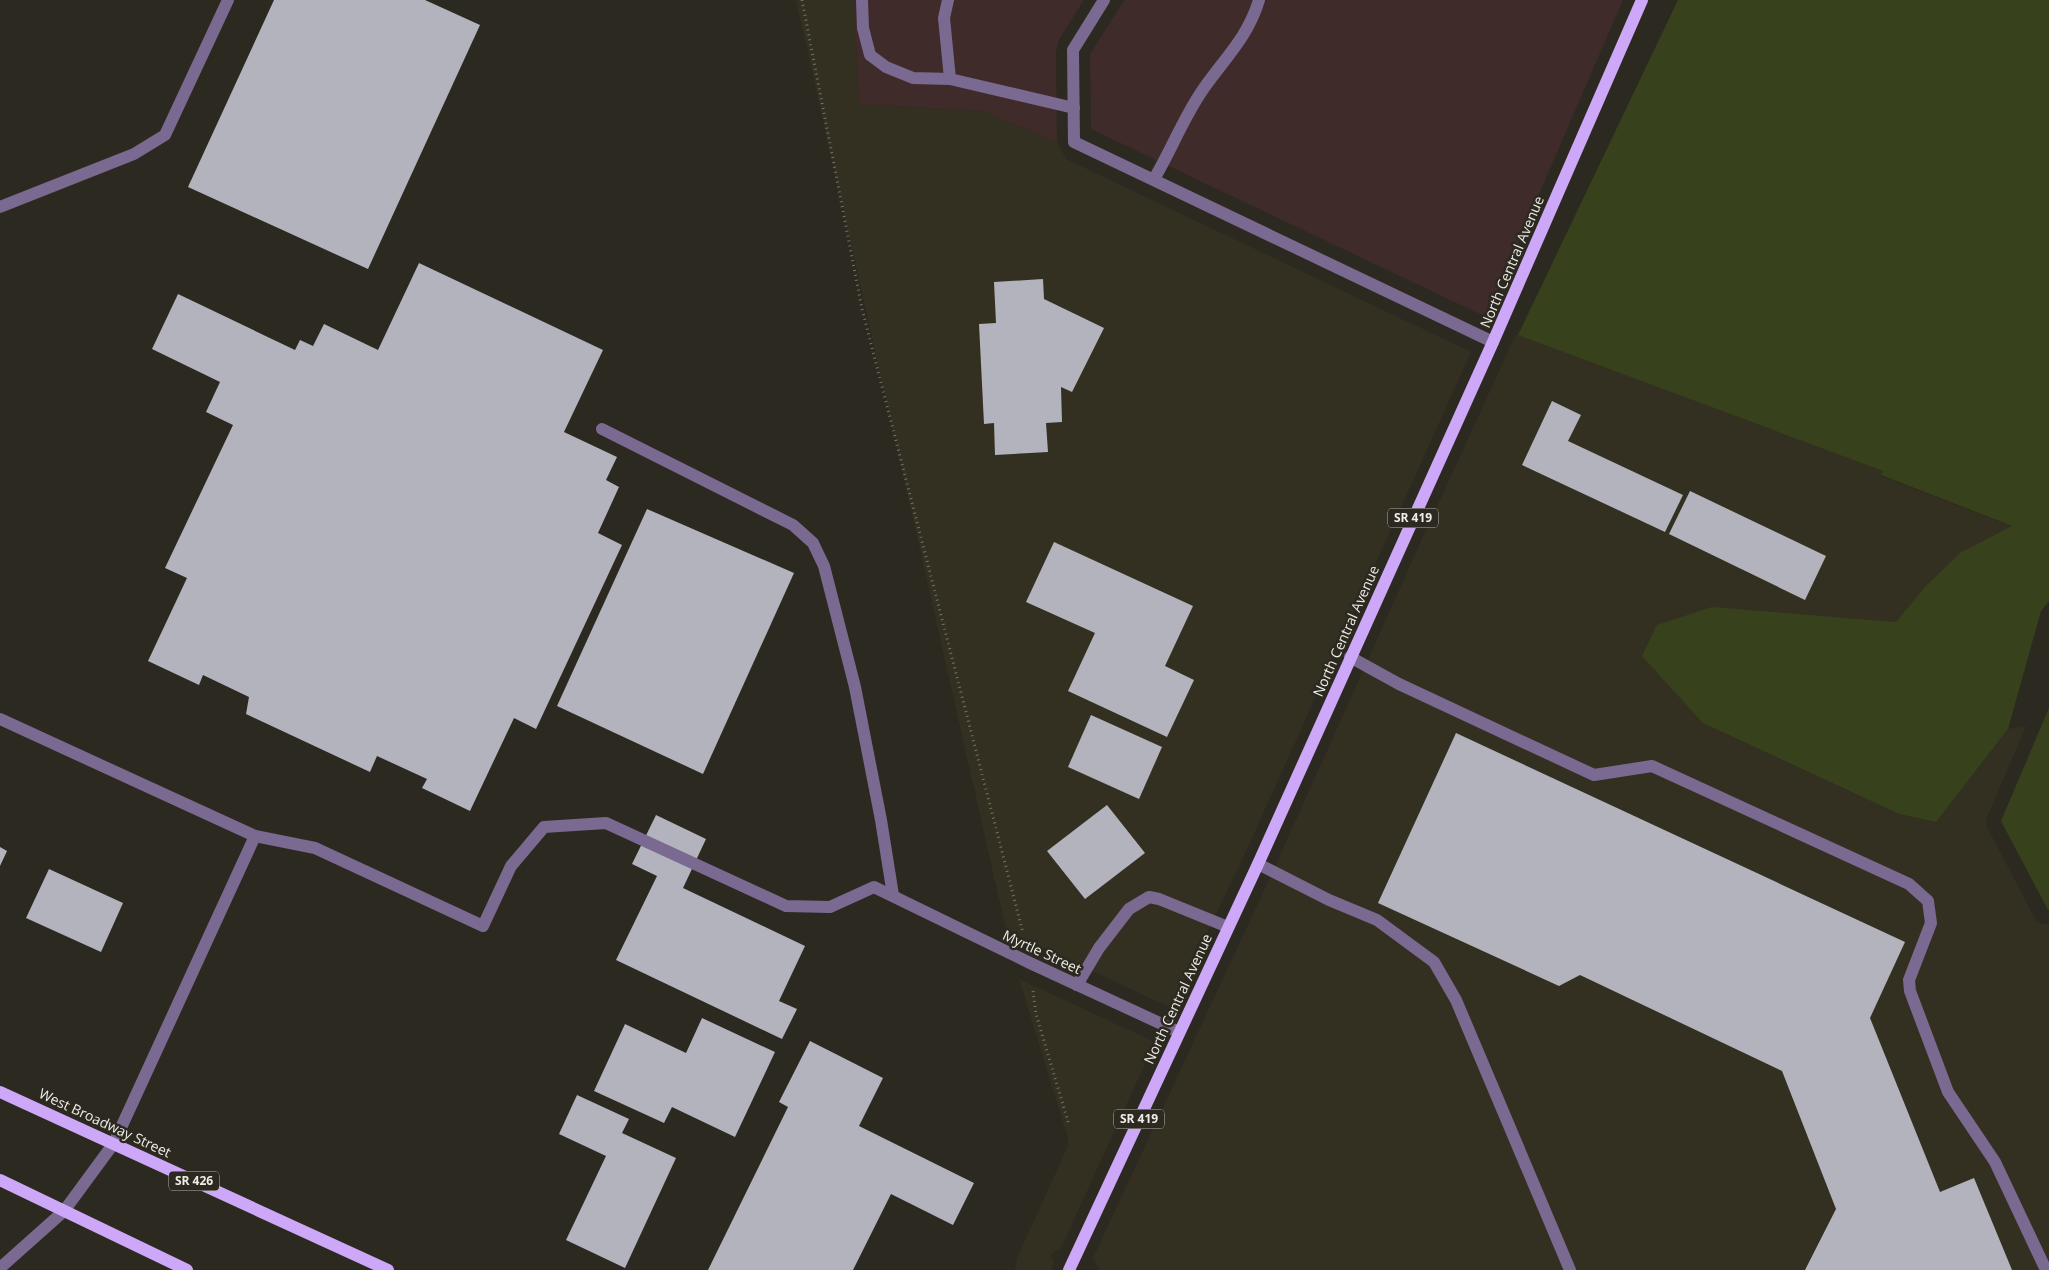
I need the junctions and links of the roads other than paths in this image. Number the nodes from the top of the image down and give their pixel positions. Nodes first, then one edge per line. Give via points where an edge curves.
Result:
1 (228, 0) edge
2 (862, 0) edge
3 (948, 0) edge
4 (1104, 0) edge
5 (1259, 0) edge
6 (1642, 0) edge
7 (950, 79) junction
8 (1074, 108) junction
9 (1154, 179) junction
10 (0, 207) edge
11 (1494, 342) junction
12 (602, 429) dead end
13 (1350, 658) junction
14 (0, 718) edge
15 (255, 836) junction
16 (1258, 864) junction
17 (893, 895) junction
18 (1228, 927) junction
19 (1078, 985) junction
20 (1179, 1032) junction
21 (0, 1092) edge
22 (114, 1144) junction
23 (0, 1180) edge
24 (64, 1211) junction
25 (1074, 1267) edge
26 (0, 1268) edge
27 (187, 1270) edge
28 (388, 1270) edge
29 (1570, 1270) edge
30 (2046, 1270) edge

1 - 10 street via 164,135 134,154
2 - 7 street via 863,28 870,54 886,67 913,78
3 - 7 street via 944,18
4 - 8 street via 1073,50
5 - 9 street via 1233,52 1204,88
6 - 11 main road, North Central Avenue / SR 419
7 - 8 street
8 - 9 street via 1074,142
9 - 11 street
11 - 13 main road, North Central Avenue / SR 419
12 - 17 street via 793,525 813,543 824,566 855,687
13 - 16 main road, North Central Avenue / SR 419
13 - 30 street via 1594,775 1652,766 1909,884 1928,900 1931,923 1909,980 1910,991 1948,1092 1995,1162
14 - 15 street
15 - 17 street, Myrtle Street via 315,848 483,926 510,866 544,827 606,823 786,906 830,907 874,887
15 - 22 street
16 - 18 main road, North Central Avenue / SR 419
16 - 29 street via 1377,920 1434,962 1456,1000
17 - 19 street, Myrtle Street
18 - 19 street via 1149,897 1129,909 1098,948
18 - 20 main road, North Central Avenue / SR 419
19 - 20 street, Myrtle Street
20 - 25 main road, North Central Avenue / SR 419
21 - 22 main road, West Broadway Street / SR 426
22 - 24 street
22 - 28 main road, West Broadway Street / SR 426
23 - 24 main road
24 - 26 street
24 - 27 main road

